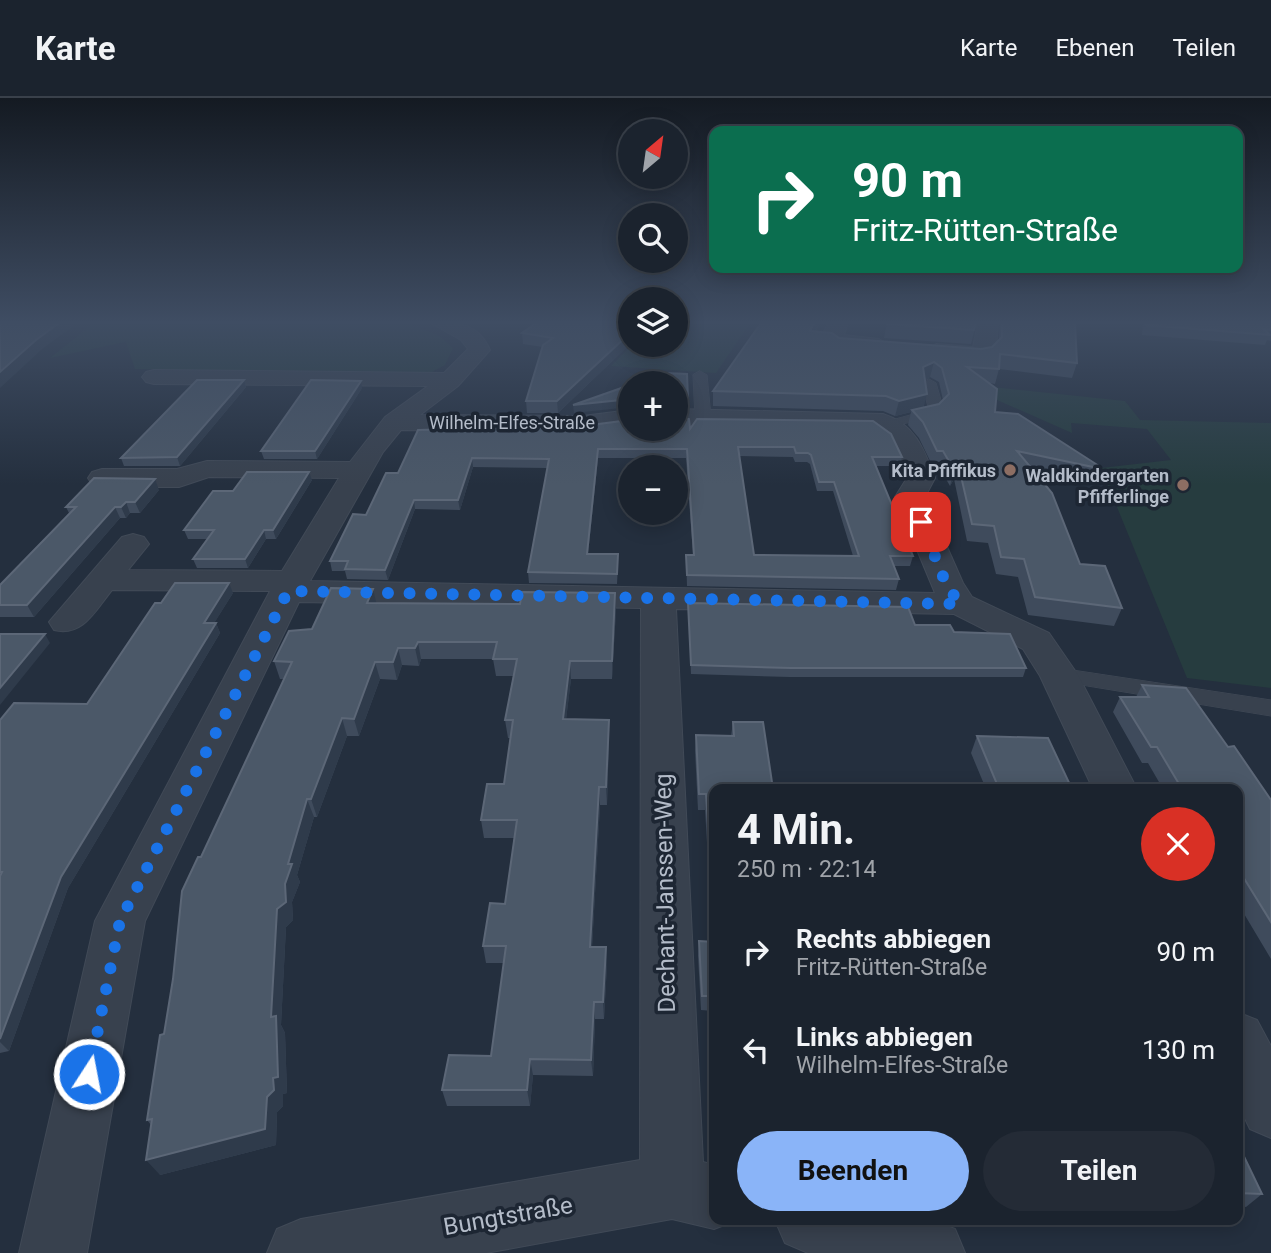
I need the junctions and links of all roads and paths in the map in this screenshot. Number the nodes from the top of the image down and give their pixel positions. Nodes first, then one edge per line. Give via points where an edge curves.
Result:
1 (154, 377) dead end
2 (454, 377) edge
3 (699, 377) edge
4 (450, 381) junction
5 (929, 383) edge
6 (689, 417) edge
7 (618, 420) edge
8 (394, 422) junction
9 (893, 424) junction
10 (358, 470) junction
11 (102, 478) edge
12 (133, 544) dead end
13 (102, 580) junction
14 (290, 586) junction
15 (658, 599) junction
16 (960, 604) junction
17 (67, 622) dead end
18 (1059, 675) junction
19 (1271, 708) edge
20 (1113, 784) edge
21 (1243, 1051) edge
22 (1271, 1108) edge
23 (693, 1192) edge
24 (829, 1225) edge
25 (53, 1253) edge
26 (301, 1253) edge
27 (931, 1253) edge

1 - 4 street
2 - 4 street
3 - 6 lane
4 - 8 street
5 - 9 lane via 936,407 930,414
6 - 9 street via 874,419
7 - 8 street, Wilhelm-Elfes-Straße via 583,424
8 - 10 street
9 - 16 street via 906,440 921,478 910,497 946,584
10 - 11 street via 207,469 179,478
10 - 14 street
12 - 13 street
13 - 14 street
13 - 17 street
14 - 15 street
14 - 25 street via 120,921
15 - 16 street
15 - 23 street, Dechant-Janssen-Weg
16 - 18 street via 1036,641
18 - 19 lane
18 - 20 street
21 - 22 street
23 - 26 street, Bungtstraße
24 - 27 street

